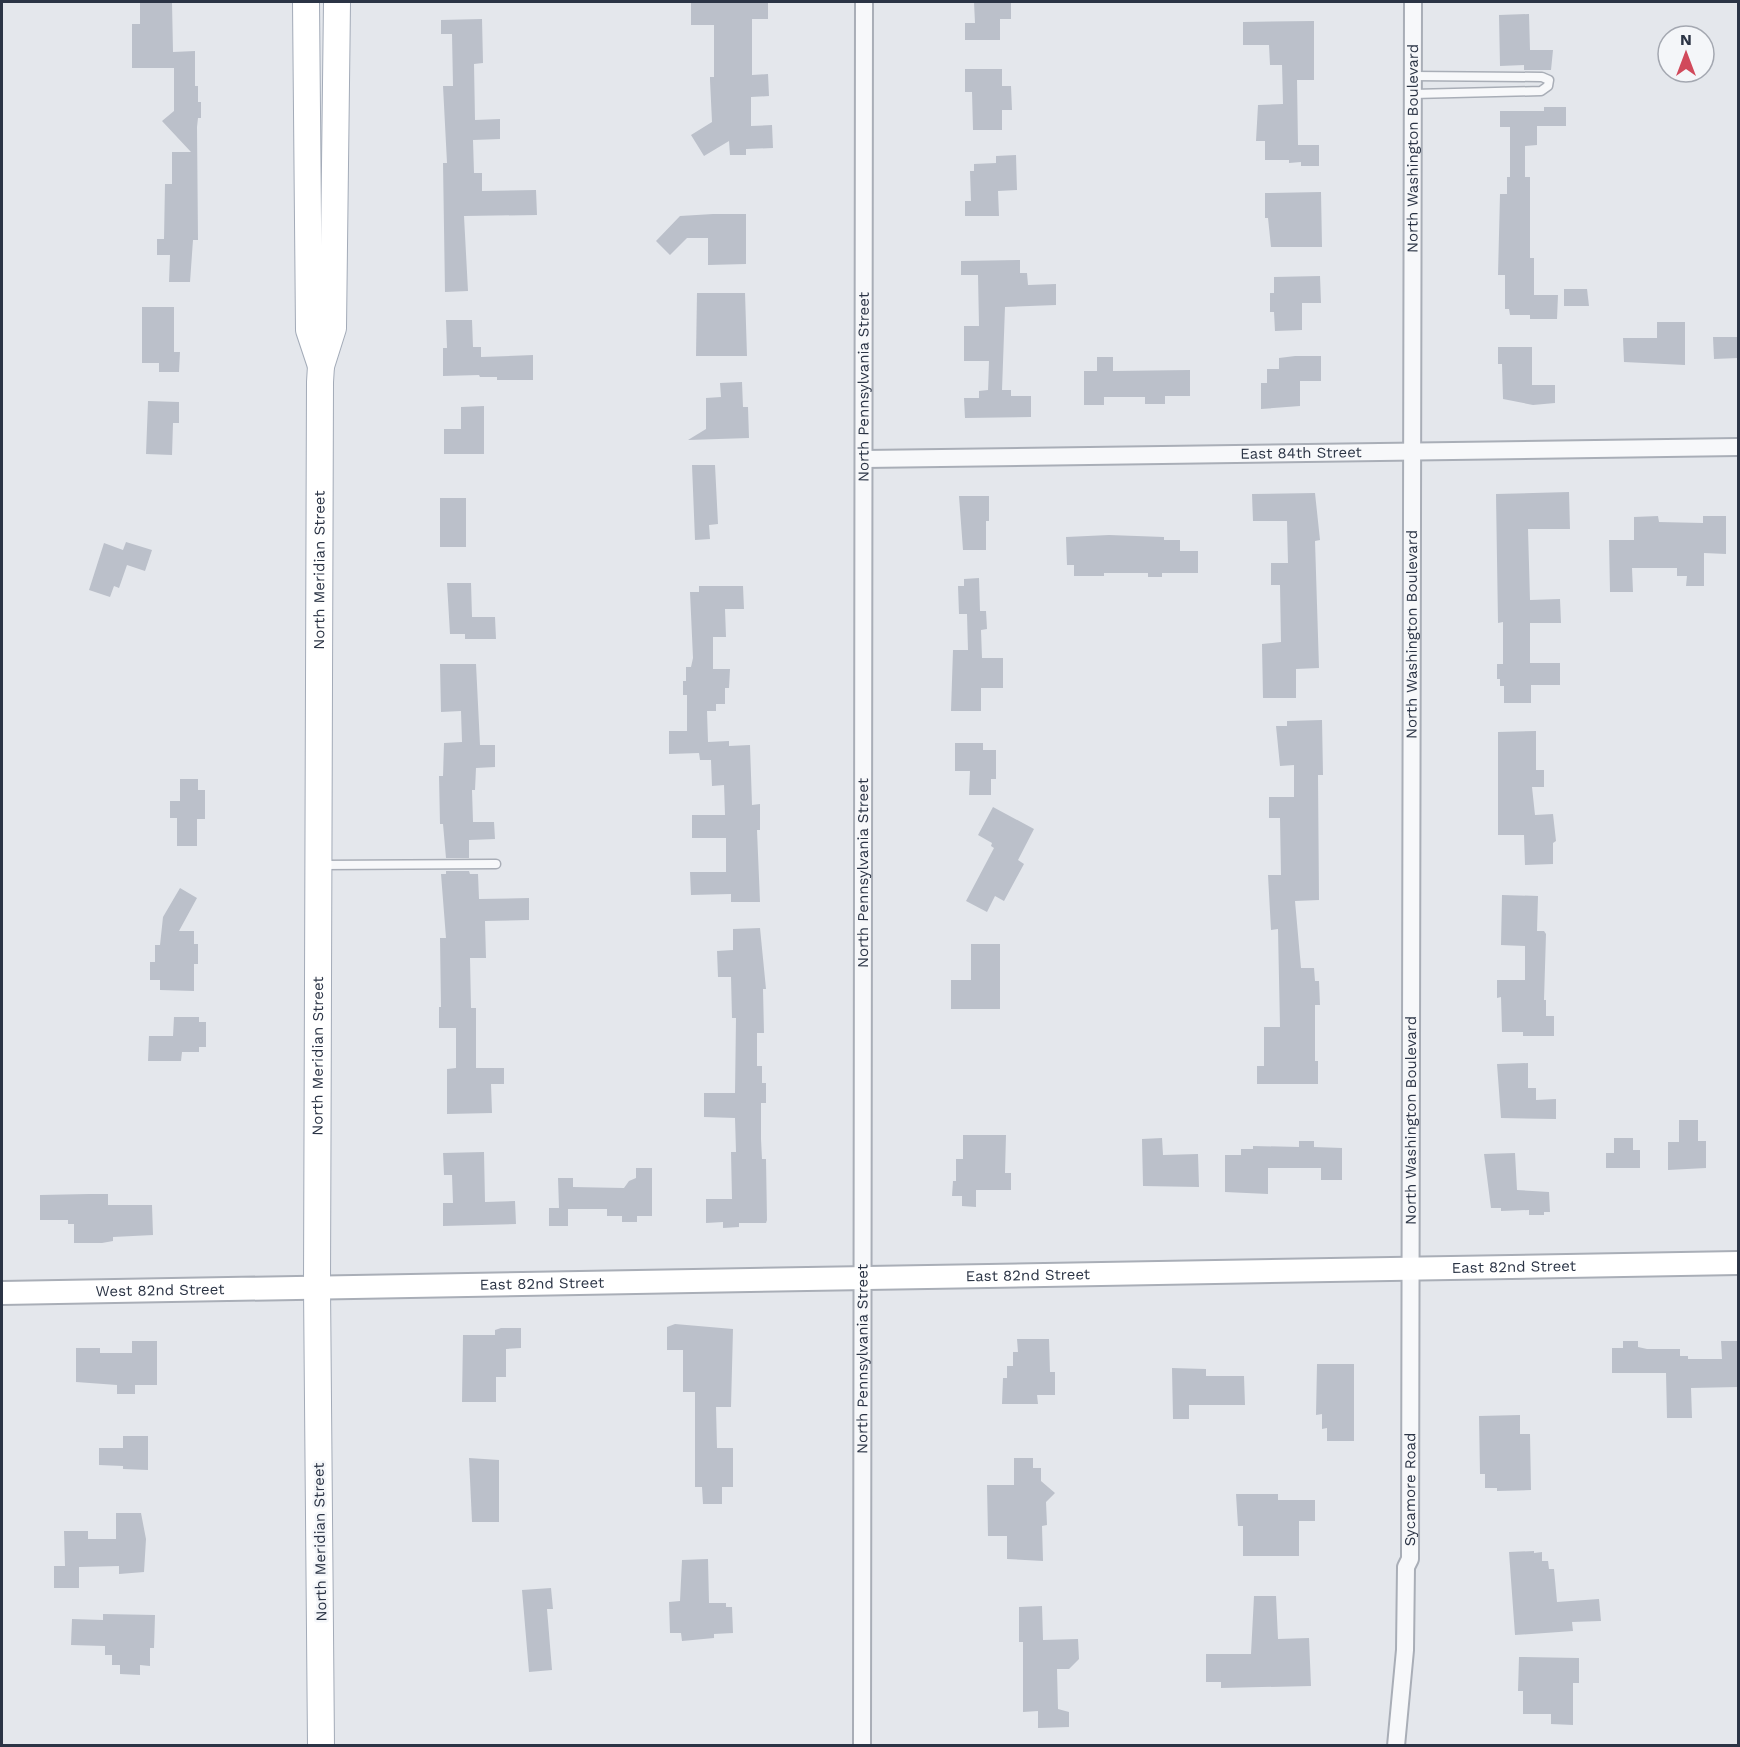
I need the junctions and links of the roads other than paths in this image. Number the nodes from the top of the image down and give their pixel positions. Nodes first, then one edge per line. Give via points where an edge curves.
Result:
1 (306, 2) edge
2 (337, 2) edge
3 (864, 2) edge
4 (1413, 2) edge
5 (1413, 75) junction
6 (1413, 94) junction
7 (321, 366) junction
8 (1738, 447) edge
9 (1413, 450) junction
10 (865, 459) junction
11 (496, 864) dead end
12 (320, 865) junction
13 (1738, 1263) edge
14 (1410, 1268) junction
15 (862, 1278) junction
16 (317, 1287) junction
17 (2, 1293) edge
18 (321, 1746) edge
19 (862, 1746) edge
20 (1396, 1746) edge

1 - 7 main road, North Meridian Street via 309,330
2 - 7 main road, North Meridian Street via 333,328
3 - 10 street, North Pennsylvania Street
4 - 5 street, North Washington Boulevard
5 - 6 street, North Washington Boulevard
5 - 6 lane via 1549,80 1541,92
6 - 9 street, North Washington Boulevard
7 - 12 main road, North Meridian Street
8 - 9 street, East 84th Street
9 - 10 street, East 84th Street
9 - 14 street, North Washington Boulevard
10 - 15 street, North Pennsylvania Street
11 - 12 lane
12 - 16 main road, North Meridian Street
13 - 14 street, East 82nd Street
14 - 15 street, East 82nd Street
14 - 20 street, Sycamore Road via 1410,1560 1406,1568 1405,1650
15 - 16 street, East 82nd Street
15 - 19 street, North Pennsylvania Street
16 - 17 street, West 82nd Street
16 - 18 main road, North Meridian Street

